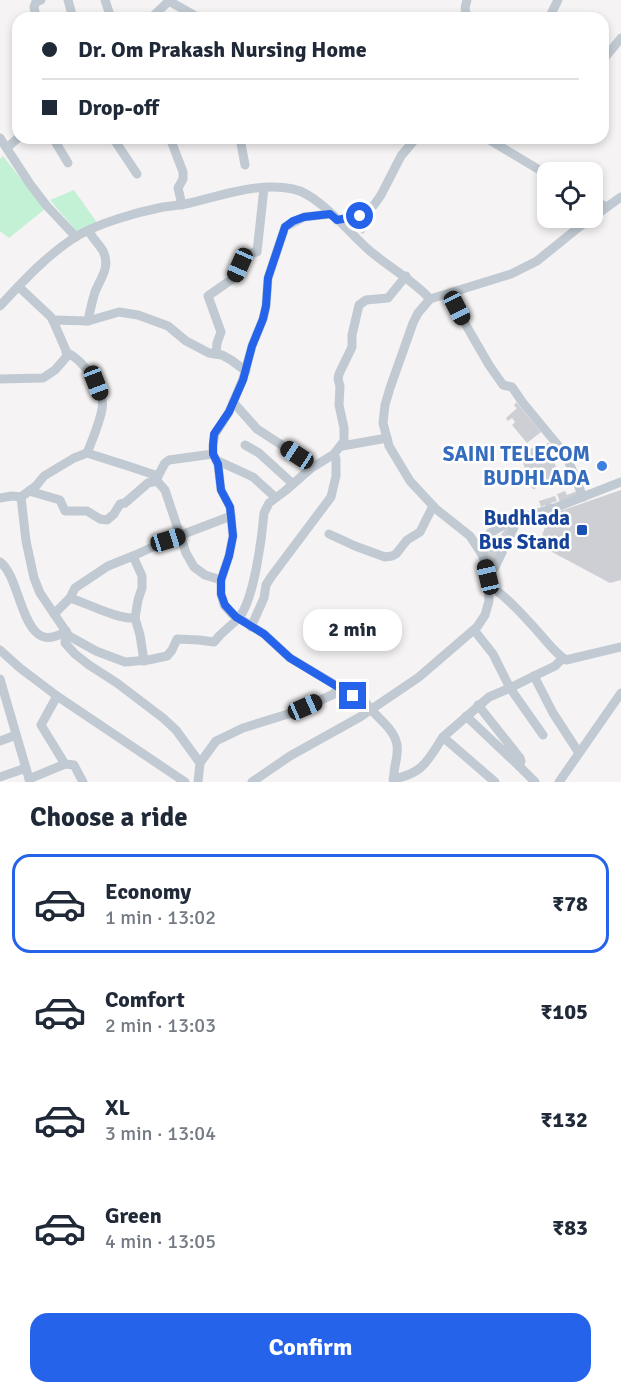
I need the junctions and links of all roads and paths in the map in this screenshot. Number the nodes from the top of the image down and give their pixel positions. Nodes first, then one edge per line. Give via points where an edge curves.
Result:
1 (41, 0) edge
2 (170, 0) edge
3 (160, 9) junction
4 (35, 12) edge
5 (157, 12) edge
6 (163, 12) edge
7 (189, 12) edge
8 (621, 38) edge
9 (609, 53) edge
10 (0, 138) edge
11 (12, 143) edge
12 (57, 144) edge
13 (117, 144) edge
14 (172, 144) edge
15 (241, 144) edge
16 (411, 144) edge
17 (496, 144) edge
18 (7, 148) junction
19 (68, 163) dead end
20 (245, 165) dead end
21 (537, 168) edge
22 (137, 174) dead end
23 (264, 188) junction
24 (619, 201) edge
25 (182, 205) junction
26 (603, 205) edge
27 (606, 207) junction
28 (334, 217) junction
29 (88, 231) junction
30 (76, 237) junction
31 (406, 276) junction
32 (19, 287) junction
33 (448, 294) junction
34 (430, 299) junction
35 (0, 306) edge
36 (53, 320) junction
37 (88, 321) junction
38 (66, 352) junction
39 (216, 354) junction
40 (246, 370) junction
41 (0, 379) edge
42 (233, 402) junction
43 (387, 438) junction
44 (245, 445) dead end
45 (342, 446) junction
46 (87, 453) junction
47 (334, 454) junction
48 (215, 457) junction
49 (310, 469) junction
50 (157, 478) junction
51 (621, 482) edge
52 (293, 484) junction
53 (25, 494) junction
54 (275, 497) junction
55 (584, 497) junction
56 (0, 498) edge
57 (433, 506) junction
58 (231, 516) junction
59 (518, 519) junction
60 (329, 534) dead end
61 (180, 536) junction
62 (482, 542) junction
63 (132, 556) junction
64 (0, 562) edge
65 (221, 580) junction
66 (488, 581) junction
67 (70, 598) junction
68 (54, 614) junction
69 (135, 618) junction
70 (238, 618) junction
71 (251, 627) junction
72 (474, 630) junction
73 (66, 631) junction
74 (53, 637) junction
75 (65, 643) junction
76 (621, 647) edge
77 (3, 653) edge
78 (563, 658) junction
79 (144, 661) junction
80 (0, 665) edge
81 (534, 676) junction
82 (0, 679) edge
83 (340, 688) junction
84 (510, 688) junction
85 (621, 693) edge
86 (57, 696) junction
87 (478, 705) junction
88 (371, 710) junction
89 (5, 713) edge
90 (466, 716) junction
91 (16, 735) junction
92 (543, 735) dead end
93 (443, 737) junction
94 (0, 741) edge
95 (579, 753) junction
96 (200, 763) junction
97 (65, 764) junction
98 (519, 766) junction
99 (26, 768) junction
100 (0, 777) edge
101 (394, 780) edge
102 (29, 781) edge
103 (83, 782) edge
104 (185, 782) edge
105 (198, 782) edge
106 (252, 782) edge
107 (495, 782) edge
108 (535, 782) edge
109 (559, 782) edge

1 - 4 street via 36,2
2 - 3 street
2 - 7 street
3 - 5 street
3 - 6 street
8 - 9 street
10 - 18 street
11 - 18 street
12 - 19 street
13 - 22 street
14 - 25 street via 183,172 178,188
15 - 20 street
16 - 28 street via 367,212
17 - 21 street
18 - 30 street via 46,205
23 - 25 street
23 - 28 street via 294,189
23 - 39 street via 257,252 245,254 235,277 208,296 221,332
24 - 27 street
25 - 29 street via 136,214
26 - 27 street
27 - 33 street via 537,261 511,274
28 - 31 street via 372,253
28 - 40 street via 304,217 285,227 271,264 263,319
29 - 30 street
29 - 37 street via 105,260
30 - 32 street
31 - 34 street
31 - 45 street via 388,298 366,300 359,305 352,347 339,374 339,405 345,435
32 - 35 street
32 - 36 street
33 - 34 street
33 - 55 street via 503,385 512,387 567,455
34 - 43 street via 417,313 390,388 383,423
36 - 37 street
36 - 38 street
37 - 39 street via 119,312 138,315 168,326 186,341
38 - 41 street via 68,355 59,366 43,378
38 - 46 street via 91,374 101,396 103,407
39 - 40 street
40 - 42 street
42 - 48 street via 214,434
42 - 49 street via 257,429 297,455
43 - 45 street
43 - 57 street via 410,481
44 - 52 street
45 - 47 street
46 - 50 street
46 - 53 street via 44,476
47 - 49 street
47 - 71 street via 336,476 331,497 266,585
48 - 50 street via 169,460
48 - 54 street via 253,477
48 - 58 street
49 - 52 street
50 - 53 street via 120,504 106,520 87,512 65,511 60,500
50 - 61 street via 165,490
51 - 55 street
52 - 54 street
53 - 56 street
53 - 68 street via 26,541 34,578
54 - 70 street via 264,513 254,579
55 - 59 street
57 - 60 street via 420,532 392,556 385,557
57 - 62 street
58 - 61 street
58 - 65 street via 233,536
59 - 62 street via 500,526
59 - 66 street
61 - 63 street
61 - 65 street via 194,567
62 - 66 street
63 - 67 street via 108,566 75,588
63 - 69 street via 142,576
64 - 74 street via 13,581 31,628 44,637
65 - 70 street via 225,605
66 - 72 street via 485,615
66 - 78 street
67 - 68 street
67 - 69 street via 118,616
68 - 73 street
69 - 79 street
70 - 71 street
70 - 79 street via 214,642 177,639 166,656
71 - 83 street via 290,658
72 - 84 street via 493,654
72 - 88 street via 419,677
73 - 74 street
73 - 75 street
73 - 79 street via 116,659
74 - 75 street
75 - 96 street via 163,718
76 - 78 street
77 - 80 street
77 - 86 street
78 - 81 street
81 - 84 street
81 - 95 street
82 - 89 street
83 - 88 street
83 - 96 street via 297,711 216,741
84 - 87 street
84 - 92 street
85 - 95 street
86 - 97 street via 41,724
86 - 104 street
87 - 90 street
87 - 98 street via 520,758
88 - 101 street via 388,727 397,746
88 - 106 street
89 - 91 street
90 - 93 street
90 - 98 street
91 - 94 street
91 - 99 street
93 - 101 street via 422,768
93 - 107 street
95 - 109 street
96 - 105 street
97 - 102 street
97 - 103 street via 74,765
98 - 108 street
99 - 100 street
99 - 102 street

